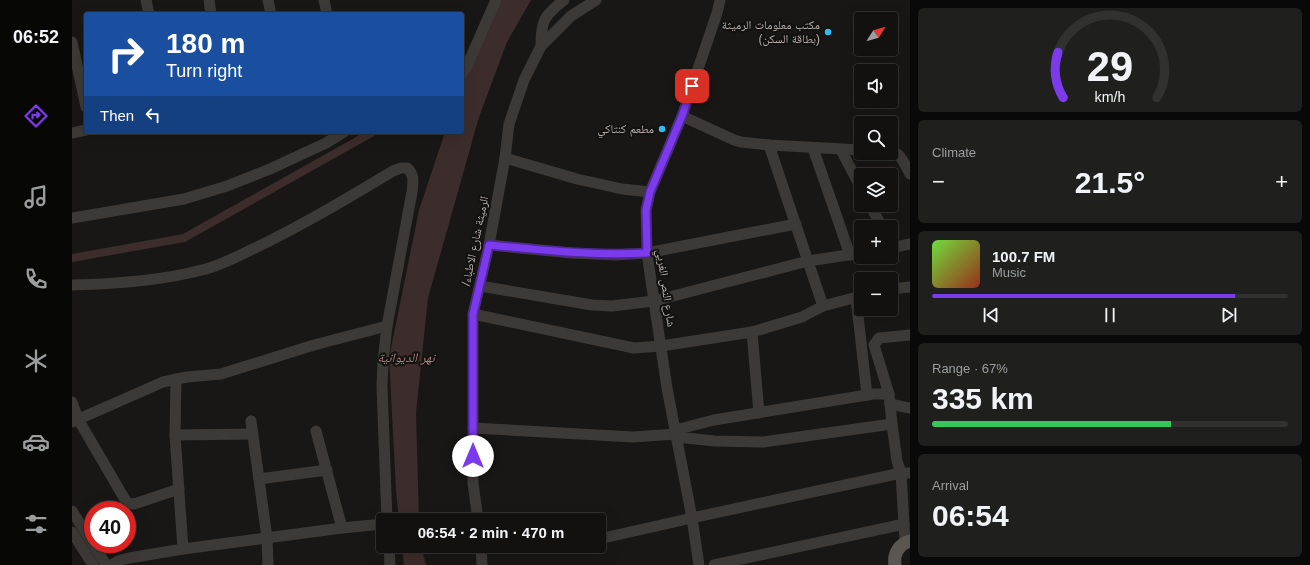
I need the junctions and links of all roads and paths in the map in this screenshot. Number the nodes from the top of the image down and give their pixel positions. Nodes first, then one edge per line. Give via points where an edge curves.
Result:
1 (146, 0) edge
2 (209, 0) edge
3 (268, 0) edge
4 (324, 0) edge
5 (496, 0) edge
6 (564, 0) edge
7 (596, 0) edge
8 (720, 0) edge
9 (149, 12) edge
10 (211, 12) edge
11 (271, 12) edge
12 (327, 12) edge
13 (72, 42) edge
14 (541, 46) junction
15 (464, 71) edge
16 (84, 98) edge
17 (682, 116) junction
18 (84, 130) edge
19 (72, 133) edge
20 (341, 134) edge
21 (769, 145) junction
22 (813, 148) junction
23 (841, 150) junction
24 (854, 150) edge
25 (898, 154) edge
26 (505, 158) junction
27 (910, 174) edge
28 (854, 175) edge
29 (650, 192) junction
30 (72, 218) edge
31 (796, 224) junction
32 (910, 244) edge
33 (489, 245) junction
34 (898, 246) edge
35 (854, 251) edge
36 (647, 253) junction
37 (854, 254) edge
38 (808, 261) junction
39 (72, 285) edge
40 (480, 286) junction
41 (910, 287) edge
42 (898, 288) edge
43 (854, 298) edge
44 (654, 301) junction
45 (823, 306) junction
46 (473, 314) junction
47 (860, 316) edge
48 (388, 326) junction
49 (752, 332) junction
50 (910, 335) edge
51 (661, 346) junction
52 (176, 379) junction
53 (867, 395) junction
54 (890, 399) junction
55 (72, 402) edge
56 (910, 408) edge
57 (759, 413) junction
58 (75, 420) edge
59 (251, 421) dead end
60 (892, 424) junction
61 (473, 428) junction
62 (316, 431) dead end
63 (253, 434) junction
64 (676, 434) junction
65 (175, 435) junction
66 (327, 470) junction
67 (906, 473) edge
68 (259, 479) junction
69 (179, 489) junction
70 (72, 511) edge
71 (387, 513) edge
72 (477, 513) edge
73 (692, 518) junction
74 (904, 524) junction
75 (376, 525) edge
76 (342, 528) junction
77 (72, 532) edge
78 (606, 537) edge
79 (267, 538) junction
80 (907, 542) edge
81 (183, 549) junction
82 (389, 553) edge
83 (481, 553) edge
84 (893, 562) edge
85 (93, 565) edge
86 (106, 565) edge
87 (112, 565) edge
88 (268, 565) edge
89 (390, 565) edge
90 (482, 565) edge
91 (699, 565) edge
92 (714, 565) edge

1 - 9 street
2 - 10 street
3 - 11 street
4 - 12 street
5 - 15 street
6 - 14 street via 549,13 544,22
7 - 14 street, /الرميثة شارع الاطباء via 571,16
8 - 17 street, شارع النص الغربي
13 - 16 street
14 - 26 street, /الرميثة شارع الاطباء via 524,80 510,124
17 - 21 street via 734,140
17 - 29 street, شارع النص الغربي
18 - 19 street
20 - 30 street via 270,169 228,186 184,199
21 - 22 street
21 - 31 street
22 - 23 street
22 - 35 street
23 - 24 street
23 - 28 street
25 - 27 street
26 - 29 street via 577,179
26 - 33 street, /الرميثة شارع الاطباء
29 - 36 street, شارع النص الغربي via 646,210
31 - 36 street
31 - 38 street
32 - 34 street
33 - 36 street via 571,253
33 - 40 street, /الرميثة شارع الاطباء
36 - 44 street, شارع النص الغربي
37 - 38 street
38 - 44 street
38 - 45 street
39 - 48 street via 154,279 203,270 280,236 393,171 407,168 413,178 412,192
40 - 44 street via 592,305 612,306
40 - 46 street, /الرميثة شارع الاطباء
41 - 42 street
43 - 45 street
44 - 51 street, شارع النص الغربي
45 - 49 street via 802,317
46 - 51 street via 634,348
46 - 61 street, /الرميثة شارع الاطباء
47 - 53 street
48 - 52 street via 314,345 222,374
48 - 71 street via 382,386
49 - 51 street
49 - 57 street
50 - 54 street via 879,338 874,345
51 - 64 street, شارع النص الغربي
52 - 58 street via 162,382
52 - 65 street
53 - 54 street
53 - 57 street
54 - 56 street
54 - 60 street
55 - 58 street
57 - 64 street via 714,420
58 - 69 street via 127,503 134,504
59 - 63 street
60 - 64 street via 763,442 715,441
60 - 67 street via 896,461
61 - 64 street via 633,437
61 - 72 street, /الرميثة شارع الاطباء via 473,483
62 - 66 street
63 - 65 street
63 - 68 street
64 - 73 street, شارع النص الغربي
65 - 69 street
66 - 68 street
66 - 76 street
67 - 73 street
67 - 74 street
68 - 79 street
69 - 81 street
70 - 86 street
73 - 78 street
73 - 91 street, شارع النص الغربي
74 - 80 street
74 - 92 street
75 - 76 street
76 - 79 street
77 - 85 street
79 - 81 street
79 - 88 street
80 - 84 main road via 899,548
81 - 87 street via 120,560
82 - 89 street
83 - 90 street

